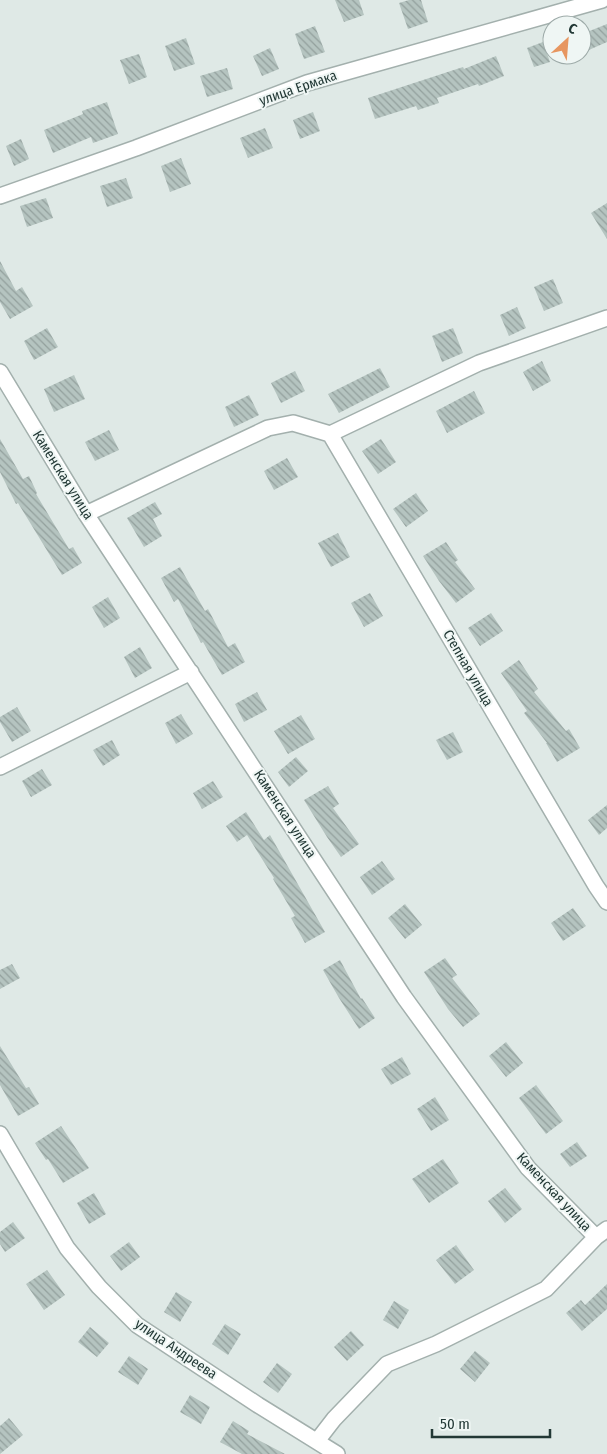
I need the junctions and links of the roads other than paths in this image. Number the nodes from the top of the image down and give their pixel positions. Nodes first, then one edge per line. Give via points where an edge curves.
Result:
1 (602, 0) edge
2 (0, 196) edge
3 (607, 318) edge
4 (0, 372) edge
5 (330, 434) junction
6 (86, 514) junction
7 (192, 672) junction
8 (0, 767) edge
9 (607, 902) edge
10 (0, 1134) edge
11 (601, 1233) edge
12 (317, 1441) junction
13 (337, 1454) edge

1 - 2 street, улица Ермака via 307,83
3 - 5 street via 479,363
4 - 6 street, Каменская улица
5 - 6 street via 293,423 268,428
5 - 9 street, Степная улица
6 - 7 street, Каменская улица
7 - 8 street
7 - 11 street, Каменская улица via 410,1004 528,1168
10 - 12 street, улица Андреева via 67,1248 99,1287 137,1324
11 - 12 street via 546,1289 436,1344 387,1364
12 - 13 street, улица Андреева

